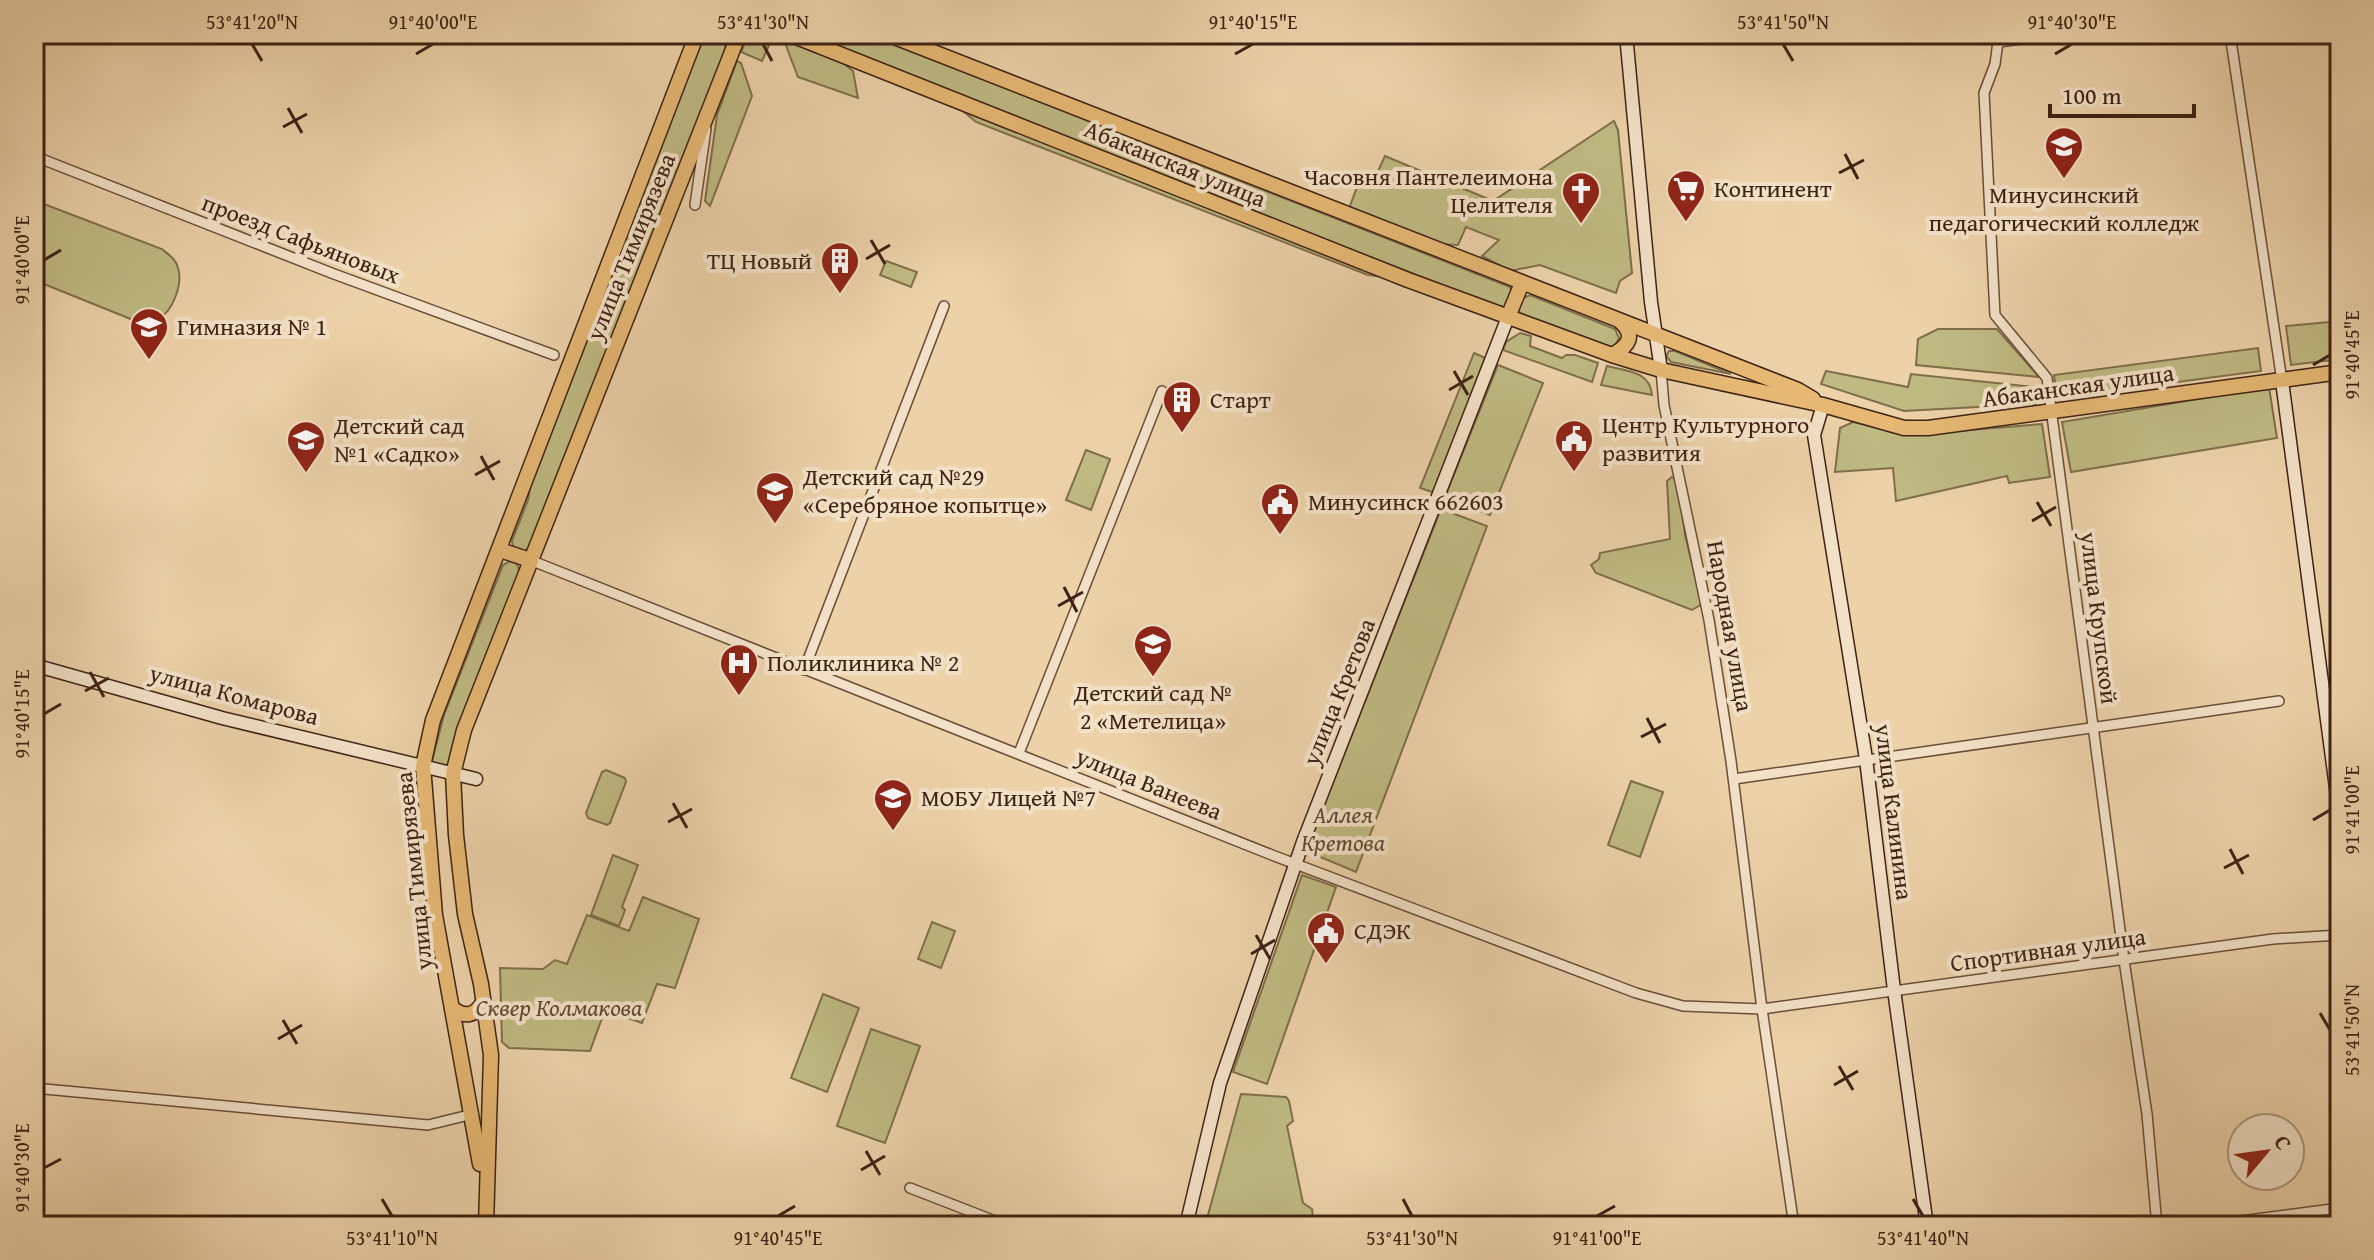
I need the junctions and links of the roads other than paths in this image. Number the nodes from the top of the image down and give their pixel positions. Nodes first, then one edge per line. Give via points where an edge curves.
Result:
1 (697, 34) edge
2 (739, 34) edge
3 (789, 34) edge
4 (887, 34) edge
5 (1626, 34) edge
6 (2057, 34) edge
7 (2230, 34) edge
8 (1999, 38) edge
9 (709, 110) junction
10 (34, 156) edge
11 (695, 205) dead end
12 (1522, 283) junction
13 (944, 306) dead end
14 (1508, 317) junction
15 (1620, 321) junction
16 (1656, 335) junction
17 (554, 355) dead end
18 (1612, 355) junction
19 (1661, 370) junction
20 (2340, 372) edge
21 (2282, 381) junction
22 (1162, 391) dead end
23 (1823, 405) junction
24 (2052, 412) junction
25 (500, 550) junction
26 (530, 560) junction
27 (34, 665) edge
28 (804, 670) junction
29 (2279, 701) dead end
30 (2093, 729) junction
31 (1019, 753) junction
32 (1866, 759) junction
33 (423, 766) junction
34 (453, 774) junction
35 (476, 779) dead end
36 (1734, 779) junction
37 (2340, 818) edge
38 (1297, 863) junction
39 (2340, 935) edge
40 (2124, 960) junction
41 (1894, 990) junction
42 (483, 1003) junction
43 (452, 1008) junction
44 (1762, 1009) junction
45 (34, 1088) edge
46 (473, 1114) junction
47 (910, 1188) dead end
48 (486, 1200) junction
49 (2340, 1208) edge
50 (486, 1226) edge
51 (1008, 1226) edge
52 (1186, 1226) edge
53 (1794, 1226) edge
54 (1927, 1226) edge
55 (2157, 1226) edge
56 (2202, 1226) edge

1 - 25 main road, улица Тимирязева
2 - 9 main road, улица Тимирязева
3 - 14 main road, Абаканская улица
4 - 12 main road, Абаканская улица
5 - 16 street, Народная улица
6 - 8 street
7 - 21 street
8 - 24 street, улица Крупской via 1984,93 1995,315 2047,378
9 - 11 street
9 - 26 main road, улица Тимирязева
10 - 17 street, проезд Сафьяновых
12 - 14 main road
12 - 15 main road, Абаканская улица
13 - 28 street
14 - 18 main road, Абаканская улица
14 - 38 street, улица Кретова
15 - 16 main road, Абаканская улица
15 - 18 main road via 1629,342
16 - 19 street, Народная улица
16 - 23 main road, Абаканская улица via 1798,390
18 - 19 main road, Абаканская улица
19 - 23 main road, Абаканская улица
19 - 36 street, Народная улица
20 - 21 main road, Абаканская улица
21 - 24 main road, Абаканская улица
21 - 37 street
22 - 31 street
23 - 24 main road, Абаканская улица via 1904,428
23 - 32 street, улица Калинина via 1814,435
24 - 30 street, улица Крупской
25 - 26 main road
25 - 33 main road, улица Тимирязева via 433,720
26 - 28 street, улица Ванеева
26 - 34 main road, улица Тимирязева via 464,730
27 - 33 street, улица Комарова via 222,718
28 - 31 street, улица Ванеева
29 - 30 street
30 - 32 street
30 - 40 street, улица Крупской
31 - 38 street, улица Ванеева
32 - 36 street
32 - 41 street, улица Калинина
33 - 34 street, улица Комарова
33 - 43 main road, улица Тимирязева via 435,915
34 - 35 street, улица Комарова
34 - 42 main road, улица Тимирязева via 465,914
36 - 44 street, Народная улица
38 - 44 street, улица Ванеева via 1636,993 1683,1006
38 - 52 street, улица Кретова via 1220,1083
39 - 40 street, Спортивная улица
40 - 41 street, Спортивная улица
40 - 55 street, улица Крупской
41 - 44 street, Спортивная улица
41 - 54 street, улица Калинина
42 - 43 main road via 469,1015
42 - 48 main road, улица Тимирязева via 491,1055
43 - 46 main road, улица Тимирязева
44 - 53 street, Народная улица
45 - 46 street via 428,1125
46 - 48 main road, улица Тимирязева
47 - 51 street
48 - 50 main road
49 - 56 street

